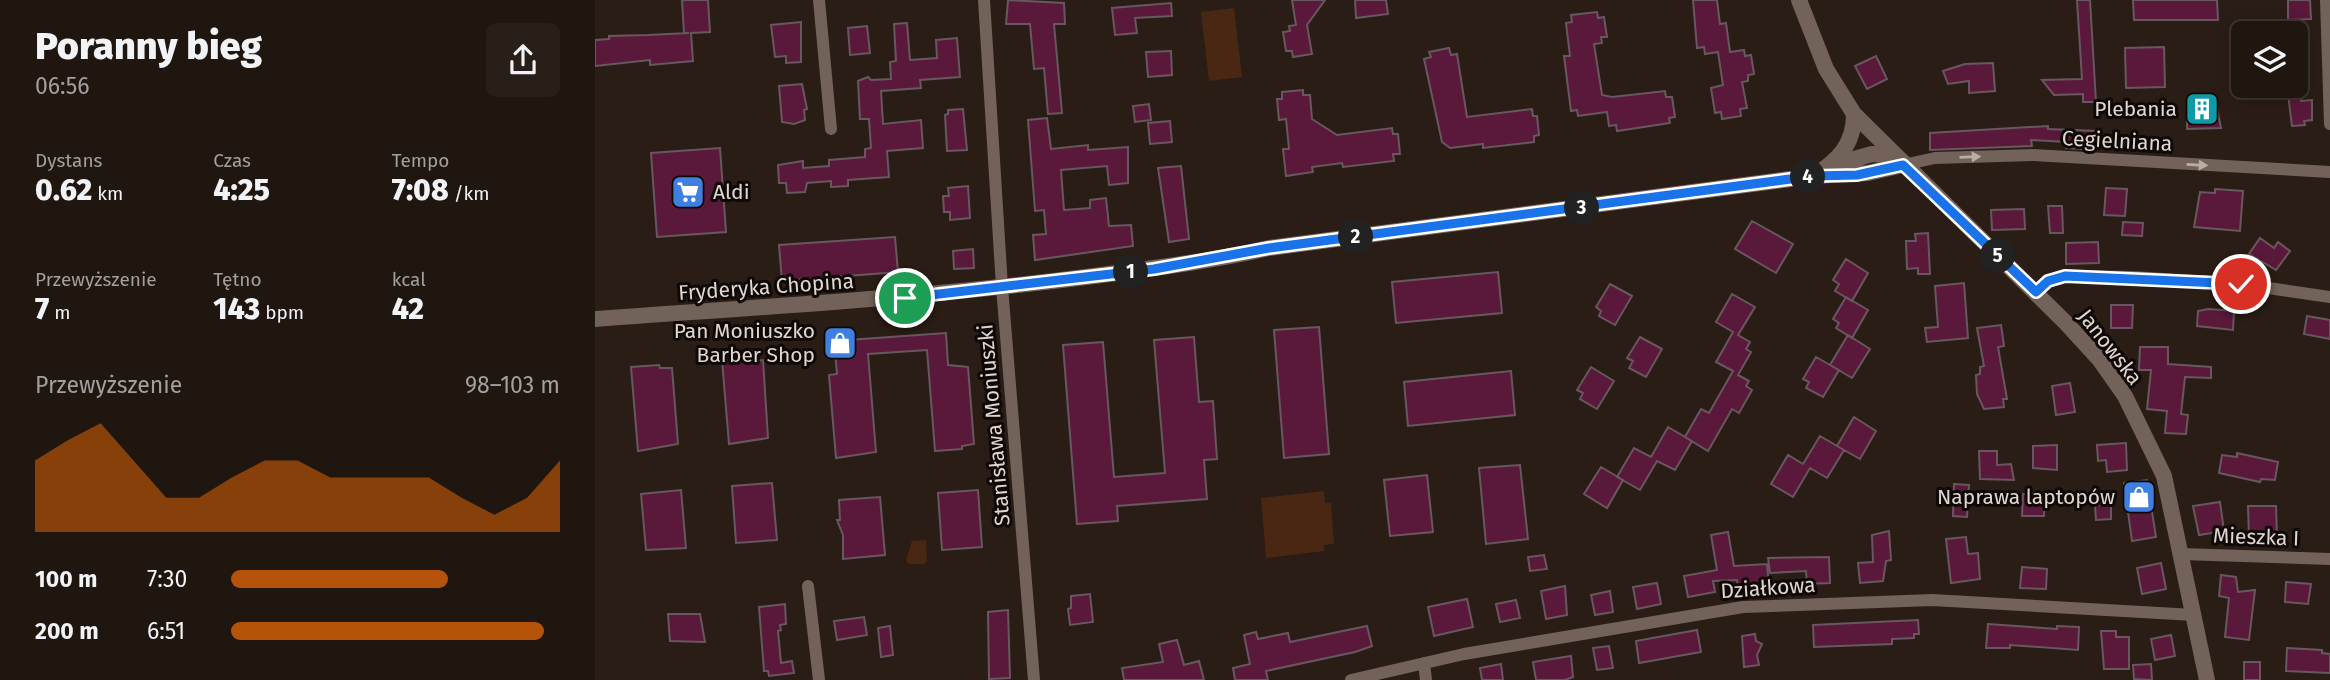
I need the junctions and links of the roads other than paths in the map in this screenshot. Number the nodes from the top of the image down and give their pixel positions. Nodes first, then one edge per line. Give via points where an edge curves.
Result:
1 (819, 0) edge
2 (985, 0) edge
3 (1799, 0) edge
4 (2326, 0) edge
5 (1854, 114) junction
6 (2330, 124) edge
7 (831, 129) dead end
8 (1898, 160) junction
9 (1830, 165) junction
10 (2330, 172) edge
11 (1813, 176) junction
12 (1002, 288) junction
13 (2036, 292) junction
14 (2330, 297) edge
15 (595, 319) edge
16 (2182, 554) junction
17 (2330, 559) edge
18 (808, 586) dead end
19 (2194, 615) junction
20 (1424, 663) junction
21 (819, 680) edge
22 (1034, 680) edge
23 (1351, 680) edge
24 (1426, 680) edge
25 (2207, 680) edge

1 - 7 street
2 - 12 street, Stanisława Moniuszki
3 - 5 street, Janowska via 1826,69
4 - 6 street
5 - 8 street, Janowska
5 - 9 street, Fryderyka Chopina via 1844,152
8 - 9 street, Fryderyka Chopina via 1873,154
8 -> 10 street, Cegielniana via 2033,155
8 - 11 street, Fryderyka Chopina via 1857,175
8 - 13 street, Janowska
9 - 11 street, Fryderyka Chopina
11 - 12 street, Fryderyka Chopina
12 - 15 street, Fryderyka Chopina
12 - 22 street, Stanisława Moniuszki
13 - 14 street via 2048,281 2065,276 2132,277 2241,284
13 - 16 street, Janowska via 2099,359 2125,396 2164,476
16 - 17 street, Mieszka I
16 - 19 street, Janowska
18 - 21 street
19 - 20 street, Działkowa via 1932,600 1743,607
19 - 25 street, Janowska
20 - 23 street, Działkowa
20 - 24 street

